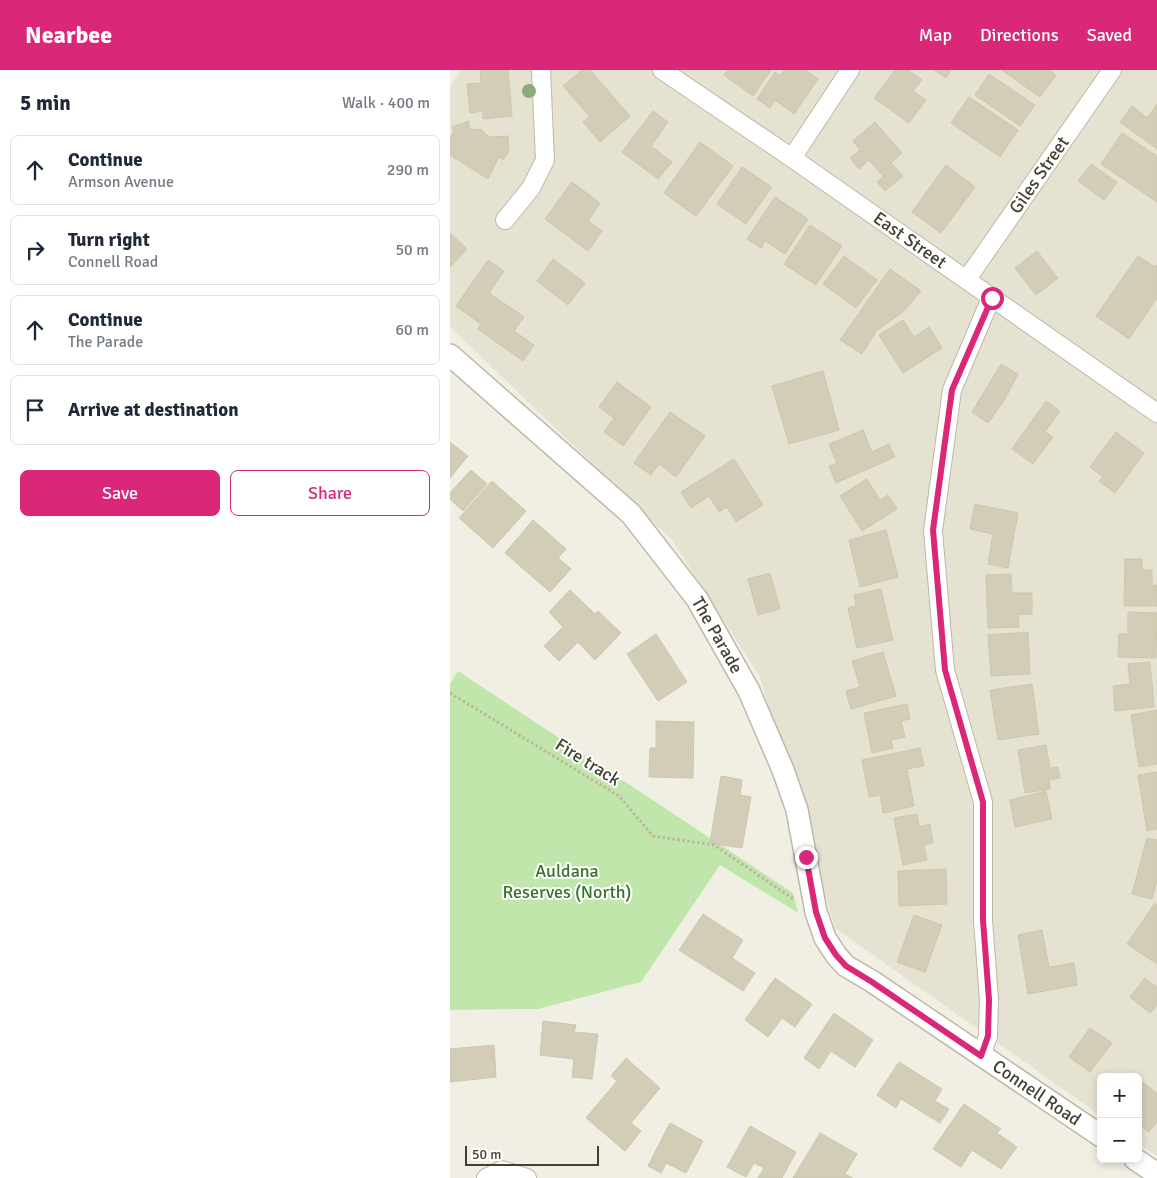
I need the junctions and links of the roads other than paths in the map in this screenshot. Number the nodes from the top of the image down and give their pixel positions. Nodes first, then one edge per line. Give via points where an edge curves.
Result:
1 (541, 70) edge
2 (662, 70) edge
3 (850, 70) edge
4 (1112, 70) edge
5 (792, 158) junction
6 (505, 220) dead end
7 (967, 279) junction
8 (992, 298) junction
9 (450, 355) edge
10 (1157, 413) edge
11 (872, 982) joint
12 (981, 1056) junction
13 (1097, 1133) edge
14 (1141, 1163) edge
15 (1157, 1174) edge
16 (486, 1178) edge
17 (527, 1178) edge

1 - 6 street via 545,160 531,188
2 - 5 street, East Street
3 - 5 street
4 - 7 street, Giles Street
5 - 7 street, East Street
7 - 8 street, East Street
8 - 10 street, East Street
8 - 12 street via 952,390 933,530 945,670 983,802 983,920 989,1000 988,1036
9 - 11 street, The Parade via 631,514 697,599 749,691 783,770 797,810 816,912 825,938 846,966
11 - 12 street, Connell Road
12 - 13 street, Connell Road
14 - 15 street
16 - 17 street via 502,1170

